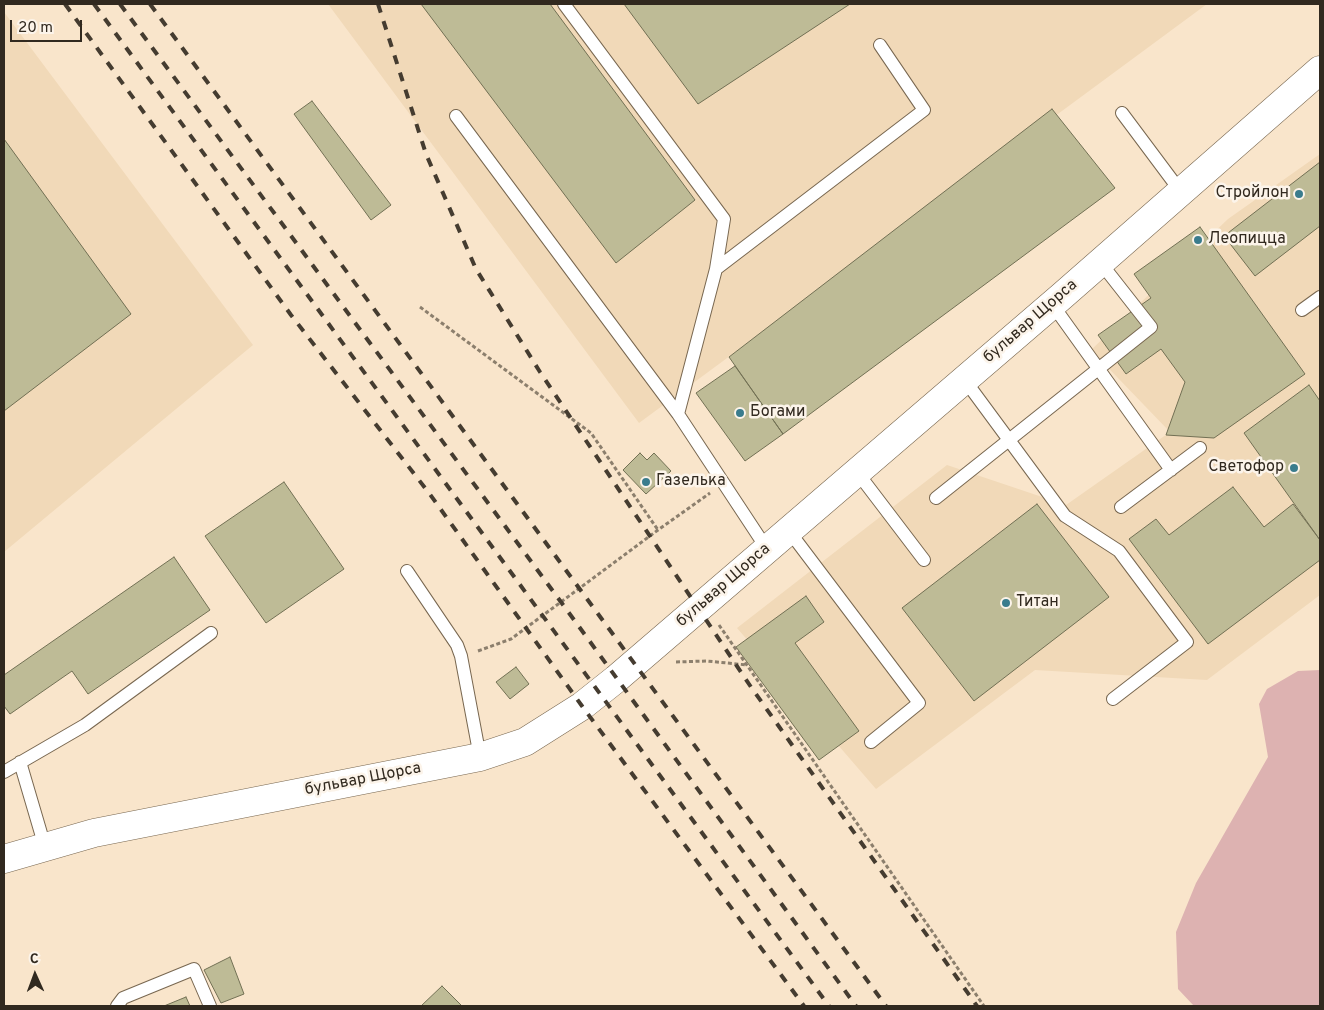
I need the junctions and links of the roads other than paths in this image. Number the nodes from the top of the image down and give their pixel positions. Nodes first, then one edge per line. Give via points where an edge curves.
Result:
1 (564, 4) edge
2 (880, 45) dead end
3 (1320, 70) edge
4 (1122, 114) dead end
5 (456, 116) dead end
6 (1181, 192) junction
7 (1100, 262) junction
8 (716, 269) junction
9 (1320, 297) edge
10 (1052, 304) junction
11 (1302, 310) dead end
12 (1098, 369) junction
13 (964, 379) junction
14 (678, 414) junction
15 (1009, 440) junction
16 (1200, 448) dead end
17 (1171, 470) junction
18 (857, 472) junction
19 (936, 498) dead end
20 (1121, 507) dead end
21 (789, 531) junction
22 (767, 549) junction
23 (924, 560) dead end
24 (407, 571) dead end
25 (211, 633) dead end
26 (1113, 699) dead end
27 (871, 742) dead end
28 (480, 757) junction
29 (20, 762) junction
30 (4, 772) edge
31 (45, 847) junction
32 (4, 859) edge
33 (118, 1006) edge
34 (210, 1006) edge

1 - 8 lane via 724,219
2 - 8 lane via 924,110
3 - 6 main road, бульвар Щорса
4 - 6 lane
5 - 14 lane
6 - 7 main road, бульвар Щорса
7 - 10 main road, бульвар Щорса
7 - 12 lane via 1151,327
8 - 14 lane
9 - 11 lane
10 - 12 lane
10 - 13 main road, бульвар Щорса
12 - 15 lane
12 - 17 lane
13 - 15 lane
13 - 18 main road, бульвар Щорса
14 - 22 lane
15 - 19 lane
15 - 26 lane via 1066,516 1118,551 1187,642
16 - 17 lane
17 - 20 lane
18 - 21 main road, бульвар Щорса
18 - 23 lane
21 - 22 main road, бульвар Щорса
21 - 27 lane via 919,703
22 - 28 main road, бульвар Щорса via 582,706 525,742
24 - 28 lane via 461,656
25 - 29 lane via 86,726
28 - 31 main road, бульвар Щорса via 94,833
29 - 30 lane
29 - 31 lane
31 - 32 main road, бульвар Щорса
33 - 34 lane via 124,998 194,969

